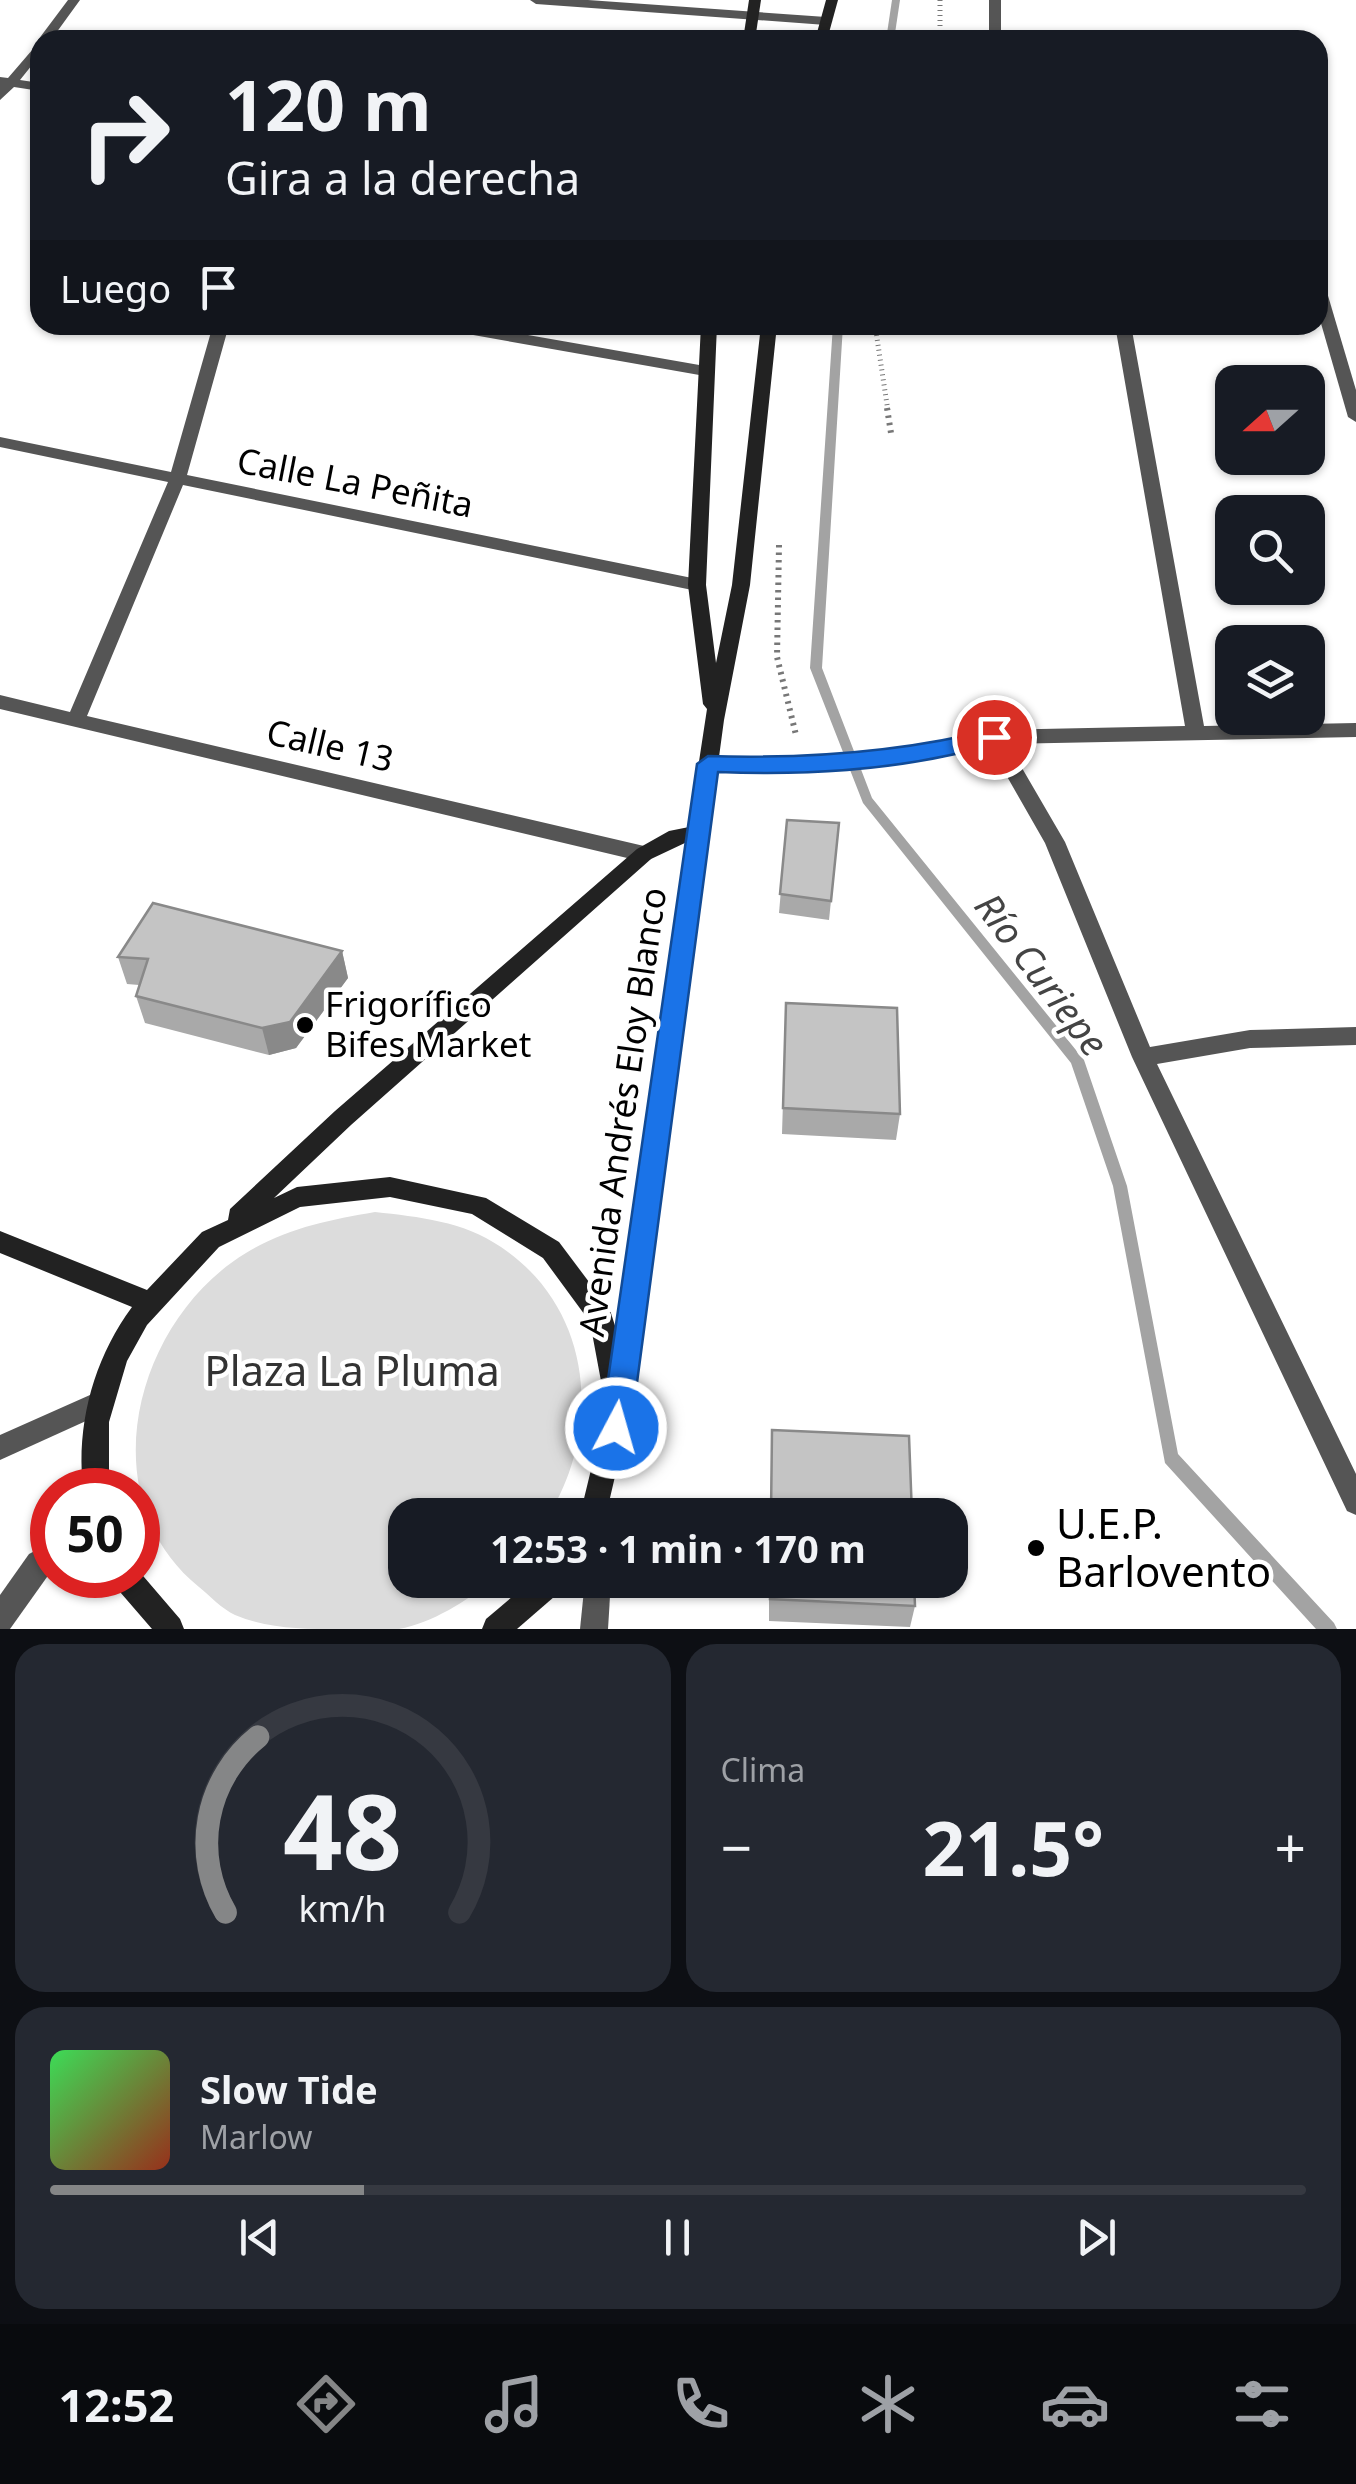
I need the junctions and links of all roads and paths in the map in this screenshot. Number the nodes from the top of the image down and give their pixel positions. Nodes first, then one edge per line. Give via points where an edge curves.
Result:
1 (74, 0) edge
2 (536, 0) edge
3 (756, 0) edge
4 (832, 0) edge
5 (940, 0) edge
6 (994, 0) edge
7 (752, 16) junction
8 (826, 21) junction
9 (52, 30) edge
10 (750, 30) edge
11 (824, 30) edge
12 (940, 30) edge
13 (996, 30) edge
14 (30, 56) edge
15 (6, 82) edge
16 (0, 96) edge
17 (1328, 322) edge
18 (219, 335) edge
19 (502, 335) edge
20 (708, 335) edge
21 (768, 335) edge
22 (797, 335) edge
23 (876, 335) edge
24 (1125, 335) edge
25 (795, 349) dead end
26 (705, 371) junction
27 (1356, 416) edge
28 (891, 433) dead end
29 (0, 442) edge
30 (177, 480) junction
31 (779, 542) dead end
32 (696, 585) junction
33 (0, 702) edge
34 (76, 720) junction
35 (714, 720) junction
36 (1356, 730) edge
37 (1196, 734) junction
38 (796, 735) dead end
39 (994, 737) junction
40 (708, 764) junction
41 (698, 833) junction
42 (644, 854) junction
43 (1356, 1036) edge
44 (1143, 1057) junction
45 (216, 1237) junction
46 (0, 1242) edge
47 (148, 1302) junction
48 (618, 1400) junction
49 (99, 1403) junction
50 (0, 1448) edge
51 (92, 1468) edge
52 (606, 1485) junction
53 (1355, 1497) edge
54 (600, 1498) edge
55 (605, 1498) edge
56 (30, 1575) edge
57 (144, 1598) edge
58 (531, 1598) edge
59 (597, 1598) edge
60 (0, 1619) edge
61 (170, 1629) edge
62 (496, 1629) edge
63 (594, 1629) edge

1 - 9 street
2 - 7 street
3 - 7 main road
4 - 8 main road
5 - 12 path
6 - 13 street
7 - 8 street
7 - 10 main road
8 - 11 main road
14 - 15 street
15 - 16 street
17 - 27 street
18 - 30 street
19 - 26 street
20 - 26 main road, Avenida Andrés Eloy Blanco
21 - 35 main road, Avenida Andrés Eloy Blanco via 741,584
22 - 25 path
23 - 28 path
24 - 37 street
26 - 32 main road, Avenida Andrés Eloy Blanco
29 - 30 street, Calle La Peñita
30 - 32 street, Calle La Peñita
30 - 34 street
31 - 38 path via 776,657
32 - 35 main road, Avenida Andrés Eloy Blanco
33 - 34 street, Calle 13
34 - 42 street, Calle 13
35 - 40 main road, Avenida Andrés Eloy Blanco
36 - 37 street
37 - 39 street
39 - 40 street via 933,752 800,767
39 - 44 street via 1055,842
40 - 41 main road, Avenida Andrés Eloy Blanco
41 - 42 main road, Avenida Andrés Eloy Blanco via 676,836
41 - 48 main road, Avenida Andrés Eloy Blanco
42 - 45 main road, Avenida Andrés Eloy Blanco
43 - 44 street via 1250,1038
44 - 53 street
45 - 47 main road
45 - 48 main road via 265,1210 372,1184 426,1188 476,1202 521,1224 590,1299 610,1347
46 - 47 main road
47 - 49 main road via 110,1367
48 - 52 main road
49 - 50 street
49 - 51 main road
52 - 54 main road
52 - 55 street
56 - 60 street
57 - 61 main road
58 - 62 main road
59 - 63 street

